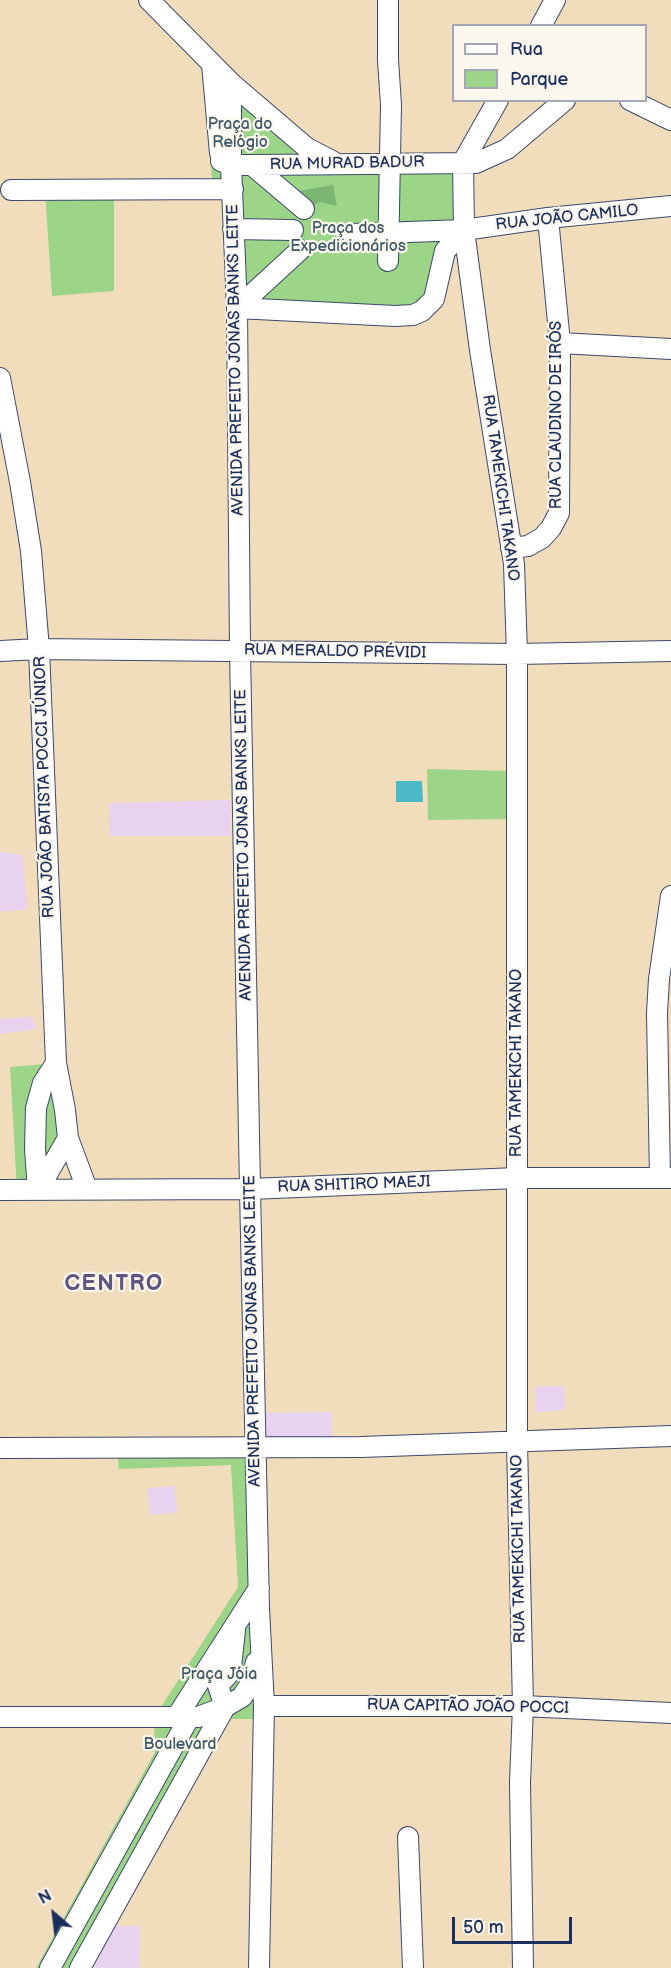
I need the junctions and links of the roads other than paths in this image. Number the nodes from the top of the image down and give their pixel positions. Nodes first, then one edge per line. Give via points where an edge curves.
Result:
1 (149, 0) edge
2 (388, 0) edge
3 (555, 0) edge
4 (541, 24) edge
5 (212, 64) junction
6 (231, 83) junction
7 (215, 95) junction
8 (497, 102) edge
9 (563, 102) edge
10 (634, 102) edge
11 (232, 106) junction
12 (671, 120) edge
13 (463, 162) junction
14 (226, 163) junction
15 (337, 163) junction
16 (391, 164) junction
17 (252, 165) junction
18 (227, 189) junction
19 (11, 190) dead end
20 (671, 206) edge
21 (304, 208) dead end
22 (548, 218) junction
23 (233, 229) junction
24 (293, 230) dead end
25 (464, 230) junction
26 (389, 233) junction
27 (351, 234) dead end
28 (300, 250) dead end
29 (388, 261) dead end
30 (237, 308) junction
31 (560, 344) junction
32 (671, 349) edge
33 (0, 378) edge
34 (511, 549) junction
35 (39, 649) junction
36 (0, 651) edge
37 (240, 651) junction
38 (671, 651) edge
39 (517, 654) junction
40 (671, 896) edge
41 (56, 1063) junction
42 (68, 1138) junction
43 (518, 1178) junction
44 (665, 1178) edge
45 (87, 1189) junction
46 (250, 1189) junction
47 (0, 1190) edge
48 (39, 1190) junction
49 (671, 1436) edge
50 (517, 1442) junction
51 (0, 1448) edge
52 (256, 1448) junction
53 (259, 1598) junction
54 (235, 1627) junction
55 (212, 1664) junction
56 (218, 1685) junction
57 (264, 1706) junction
58 (523, 1706) junction
59 (225, 1707) junction
60 (671, 1713) edge
61 (0, 1718) edge
62 (182, 1718) junction
63 (408, 1837) dead end
64 (50, 1968) edge
65 (80, 1968) edge
66 (259, 1968) edge
67 (413, 1968) edge
68 (523, 1968) edge

1 - 5 street
2 - 16 street
3 - 4 street
5 - 6 street
5 - 7 street
6 - 11 street, AVENIDA PREFEITO JONAS BANKS LEITE
6 - 15 street via 307,148
7 - 11 street
7 - 14 street
8 - 13 street
9 - 13 street, RUA MURAD BADUR via 507,149 476,163
10 - 12 street
11 - 14 street, AVENIDA PREFEITO JONAS BANKS LEITE
13 - 16 street, RUA MURAD BADUR
13 - 25 street, RUA TAMEKICHI TAKANO
14 - 17 street, RUA MURAD BADUR
14 - 18 street, AVENIDA PREFEITO JONAS BANKS LEITE
15 - 16 street, RUA MURAD BADUR
15 - 17 street, RUA MURAD BADUR
16 - 26 street
17 - 21 street
18 - 19 street
18 - 23 street, AVENIDA PREFEITO JONAS BANKS LEITE
20 - 22 street, RUA JOÃO CAMILO
22 - 25 street, RUA JOÃO CAMILO
22 - 31 street, RUA CLAUDINO DE IRÓS
23 - 24 street
23 - 30 street, AVENIDA PREFEITO JONAS BANKS LEITE
25 - 26 street, RUA JOÃO CAMILO
25 - 30 street via 445,251 434,299 413,315
25 - 34 street, RUA TAMEKICHI TAKANO
26 - 27 street, RUA JOÃO CAMILO
26 - 29 street
28 - 30 street
30 - 37 street, AVENIDA PREFEITO JONAS BANKS LEITE
31 - 32 street
31 - 34 street, RUA CLAUDINO DE IRÓS via 559,513 542,538
33 - 35 street, RUA JOÃO BATISTA POCCI JÚNIOR via 28,528
34 - 39 street, RUA TAMEKICHI TAKANO
35 - 36 street, RUA MERALDO PRÉVIDI
35 - 37 street, RUA MERALDO PRÉVIDI
35 - 41 street, RUA JOÃO BATISTA POCCI JÚNIOR
37 - 39 street, RUA MERALDO PRÉVIDI
37 - 46 street, AVENIDA PREFEITO JONAS BANKS LEITE
38 - 39 street, RUA MERALDO PRÉVIDI
39 - 43 street, RUA TAMEKICHI TAKANO
40 - 44 street via 657,1013
41 - 42 street, RUA JOÃO BATISTA POCCI JÚNIOR
41 - 48 street via 43,1083 36,1108
42 - 45 street, RUA JOÃO BATISTA POCCI JÚNIOR
42 - 48 street
43 - 44 street, RUA SHITIRO MAEJI
43 - 46 street, RUA SHITIRO MAEJI
43 - 50 street, RUA TAMEKICHI TAKANO
45 - 46 street, RUA SHITIRO MAEJI
45 - 48 street, RUA SHITIRO MAEJI
46 - 52 street, AVENIDA PREFEITO JONAS BANKS LEITE
47 - 48 street, RUA SHITIRO MAEJI
49 - 50 street
50 - 52 street
50 - 58 street, RUA TAMEKICHI TAKANO
51 - 52 street
52 - 53 street, AVENIDA PREFEITO JONAS BANKS LEITE
53 - 54 street
53 - 57 street, AVENIDA PREFEITO JONAS BANKS LEITE
53 - 59 street, AVENIDA PREFEITO JONAS BANKS LEITE via 253,1676 242,1697
54 - 55 street
54 - 56 street via 231,1666
55 - 56 street
55 - 62 street
56 - 59 street
57 - 58 street, RUA CAPITÃO JOÃO POCCI
57 - 66 street, AVENIDA PREFEITO JONAS BANKS LEITE
58 - 60 street, RUA CAPITÃO JOÃO POCCI
58 - 68 street, RUA TAMEKICHI TAKANO
59 - 62 street, AVENIDA PREFEITO JONAS BANKS LEITE
59 - 65 street
61 - 62 street
62 - 64 street
63 - 67 street

